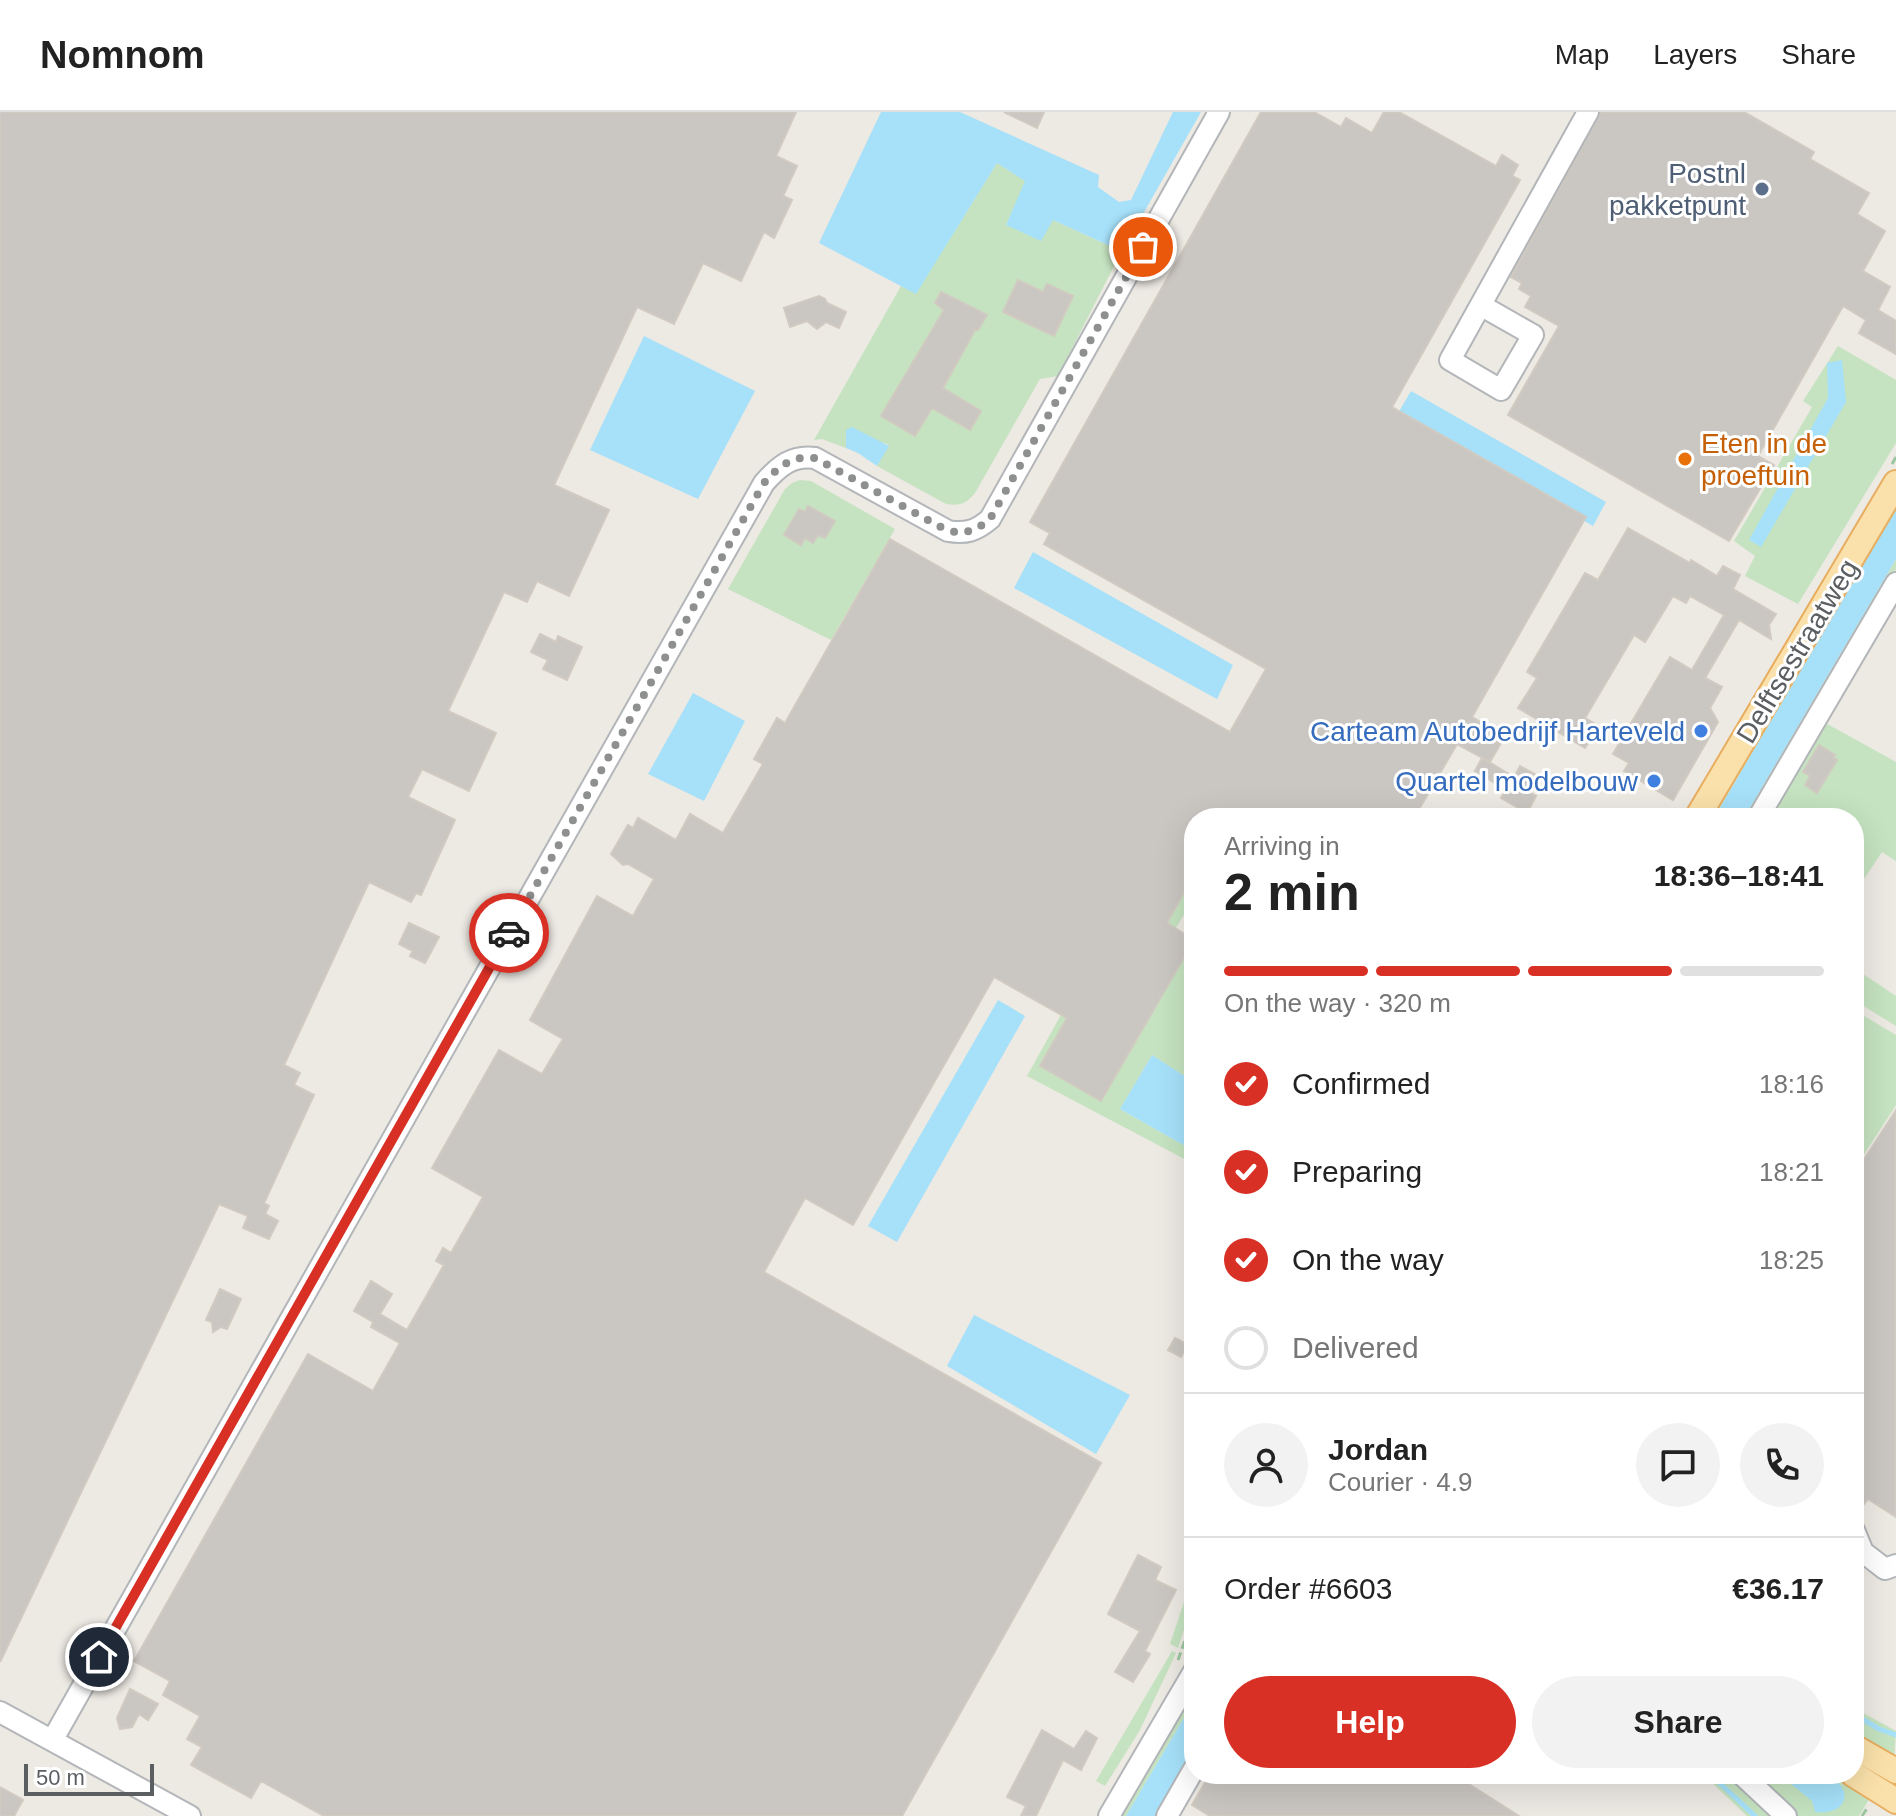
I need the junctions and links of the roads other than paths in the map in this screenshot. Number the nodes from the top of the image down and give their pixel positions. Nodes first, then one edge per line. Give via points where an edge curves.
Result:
1 (1219, 112) edge
2 (1588, 112) edge
3 (1482, 306) dead end
4 (1896, 483) edge
5 (1896, 583) edge
6 (1703, 808) edge
7 (1764, 808) edge
8 (1864, 1553) edge
9 (1896, 1565) edge
10 (1184, 1688) edge
11 (0, 1712) edge
12 (53, 1739) junction
13 (1864, 1753) edge
14 (1896, 1771) edge
15 (1864, 1781) edge
16 (1185, 1784) edge
17 (1752, 1784) edge
18 (1896, 1801) edge
19 (190, 1816) edge
20 (1109, 1816) edge
21 (1167, 1816) edge
22 (1786, 1816) edge

1 - 12 street via 990,519 977,529 948,531 815,458 785,462 764,483
2 - 3 street
4 - 6 main road, Delftsestraatweg
5 - 7 street, Delftsestraatweg
8 - 9 street via 1885,1569
10 - 20 street
11 - 12 street
12 - 19 street
13 - 14 main road
15 - 18 main road
16 - 21 street
17 - 22 street

